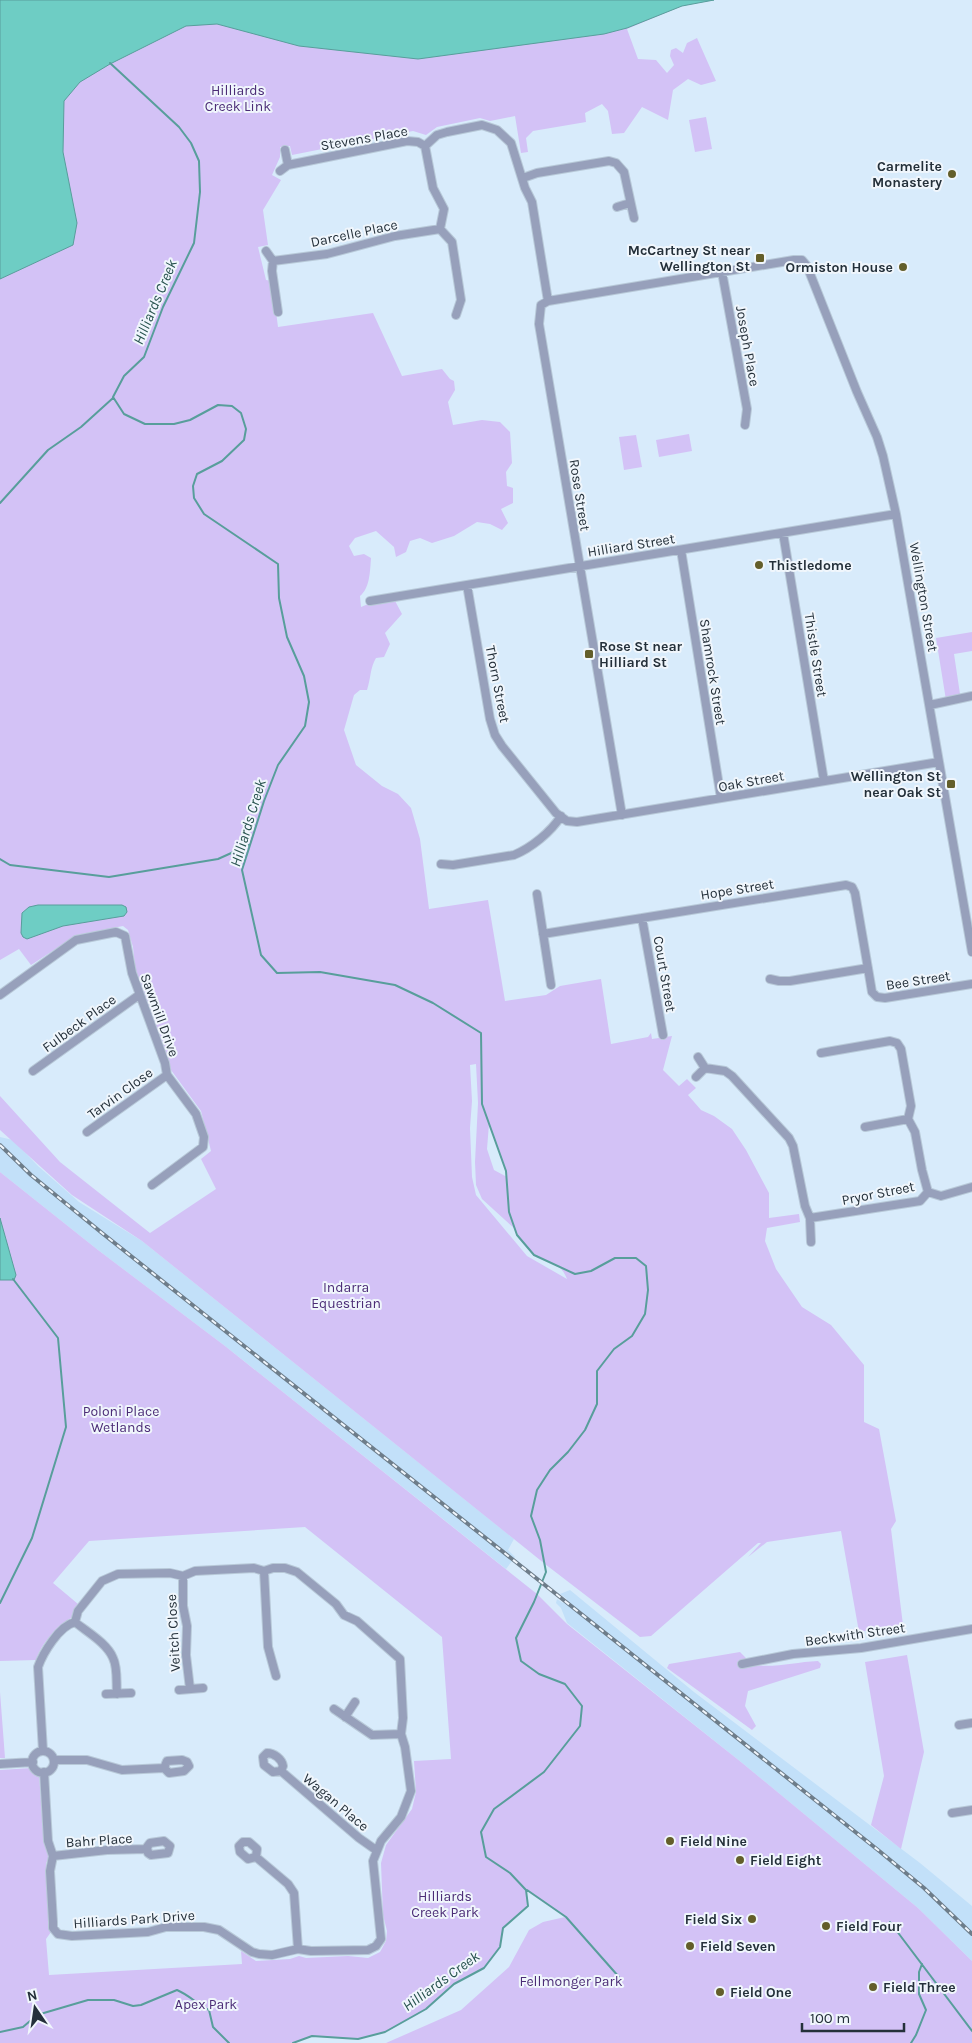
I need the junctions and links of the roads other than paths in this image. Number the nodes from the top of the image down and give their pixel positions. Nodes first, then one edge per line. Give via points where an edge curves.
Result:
1 (425, 146) junction
2 (285, 150) dead end
3 (288, 165) junction
4 (280, 171) dead end
5 (523, 178) junction
6 (630, 203) junction
7 (617, 207) dead end
8 (634, 218) dead end
9 (440, 229) junction
10 (266, 251) dead end
11 (273, 260) junction
12 (722, 272) junction
13 (548, 301) junction
14 (278, 312) dead end
15 (456, 315) dead end
16 (745, 425) dead end
17 (896, 514) junction
18 (783, 533) junction
19 (681, 550) junction
20 (579, 566) junction
21 (467, 585) junction
22 (370, 601) dead end
23 (972, 696) edge
24 (930, 705) junction
25 (939, 762) junction
26 (824, 781) junction
27 (722, 798) junction
28 (622, 815) junction
29 (564, 818) junction
30 (441, 864) dead end
31 (537, 894) dead end
32 (642, 918) junction
33 (543, 934) junction
34 (972, 948) edge
35 (868, 968) junction
36 (770, 979) dead end
37 (972, 984) edge
38 (551, 985) dead end
39 (0, 994) edge
40 (139, 995) junction
41 (663, 1035) dead end
42 (820, 1053) dead end
43 (698, 1057) dead end
44 (705, 1068) junction
45 (33, 1072) dead end
46 (167, 1075) junction
47 (696, 1077) dead end
48 (908, 1119) junction
49 (865, 1127) dead end
50 (87, 1132) dead end
51 (152, 1185) dead end
52 (972, 1187) edge
53 (928, 1192) junction
54 (810, 1218) junction
55 (811, 1242) dead end
56 (264, 1571) junction
57 (183, 1576) junction
58 (74, 1622) junction
59 (972, 1629) edge
60 (742, 1664) dead end
61 (276, 1676) dead end
62 (203, 1688) dead end
63 (190, 1689) junction
64 (179, 1690) dead end
65 (132, 1693) dead end
66 (106, 1694) dead end
67 (117, 1694) junction
68 (356, 1702) dead end
69 (334, 1709) dead end
70 (345, 1717) junction
71 (972, 1723) edge
72 (959, 1725) dead end
73 (401, 1734) junction
74 (42, 1751) junction
75 (54, 1760) junction
76 (33, 1762) junction
77 (0, 1764) edge
78 (164, 1768) dead end
79 (281, 1771) dead end
80 (44, 1772) junction
81 (972, 1810) edge
82 (952, 1813) dead end
83 (147, 1849) dead end
84 (376, 1850) junction
85 (53, 1856) junction
86 (256, 1857) dead end
87 (298, 1949) junction

1 - 3 street, Stevens Place via 407,141
1 - 5 street, Stevens Place via 437,135 482,125 497,130 512,143
1 - 9 street via 433,188 444,209
2 - 3 street
3 - 4 street, Stevens Place
5 - 6 street via 609,161 621,166
5 - 13 street via 532,202
6 - 7 street
6 - 8 street
9 - 11 street, Darcelle Place via 395,236 327,254
9 - 15 street via 452,242 461,300
10 - 11 street
11 - 14 street
12 - 13 street
12 - 16 street, Joseph Place via 747,409
12 - 17 street, Wellington Street via 794,260 802,260 807,266 884,456
13 - 20 street, Rose Street via 540,305 539,324
17 - 18 street, Hilliard Street
17 - 24 street, Wellington Street
18 - 19 street, Hilliard Street
18 - 26 street, Thistle Street
19 - 20 street, Hilliard Street
19 - 27 street, Shamrock Street
20 - 21 street, Hilliard Street
20 - 28 street, Rose Street
21 - 22 street, Hilliard Street
21 - 29 street, Thorn Street via 495,735
23 - 24 street
24 - 25 street, Wellington Street
25 - 26 street, Oak Street
25 - 34 street, Wellington Street
26 - 27 street, Oak Street
27 - 28 street, Oak Street
28 - 29 street, Oak Street via 577,822
29 - 30 street via 514,855
31 - 33 street
32 - 33 street, Hope Street
32 - 35 street, Hope Street via 846,885 855,893
32 - 41 street, Court Street
33 - 38 street
35 - 36 street, Bee Street via 790,981
35 - 37 street, Bee Street via 872,992 880,998
39 - 40 street, Sawmill Drive via 76,940 116,932 127,940
40 - 45 street, Fulbeck Place
40 - 46 street, Sawmill Drive
42 - 48 street via 890,1041 897,1043 901,1049 910,1106
43 - 44 street
44 - 47 street
44 - 54 street via 725,1071 732,1076 789,1138
46 - 50 street, Tarvin Close
46 - 51 street, Sawmill Drive via 196,1114 204,1137 204,1148
48 - 49 street
48 - 53 street via 915,1132
52 - 53 street, Pryor Street via 941,1196
53 - 54 street, Pryor Street via 920,1201
54 - 55 street
56 - 57 street via 254,1568 195,1571
56 - 61 street via 268,1647
56 - 73 street via 285,1568 297,1572 336,1604 344,1615 357,1621 400,1659
57 - 58 street via 161,1573 108,1577 78,1611
57 - 63 street, Veitch Close
58 - 67 street via 113,1657
58 - 74 street via 67,1624 42,1655 38,1667
59 - 60 street, Beckwith Street
62 - 63 street, Veitch Close
63 - 64 street, Veitch Close
65 - 67 street
66 - 67 street
68 - 70 street
69 - 70 street
70 - 73 street via 372,1735
71 - 72 street
73 - 84 street via 410,1798 402,1817
74 - 75 street
74 - 76 street
75 - 78 street via 87,1760 122,1770
75 - 80 street via 51,1770
76 - 77 street
76 - 80 street via 38,1771
79 - 84 street, Wagan Place
80 - 85 street, Hilliards Park Drive via 48,1841
81 - 82 street
83 - 85 street, Bahr Place
84 - 87 street, Hilliards Park Drive via 373,1870 381,1938 376,1946 368,1950
85 - 87 street, Hilliards Park Drive via 50,1872 53,1928 62,1936 204,1927 219,1930 252,1952 272,1955
86 - 87 street via 294,1893

